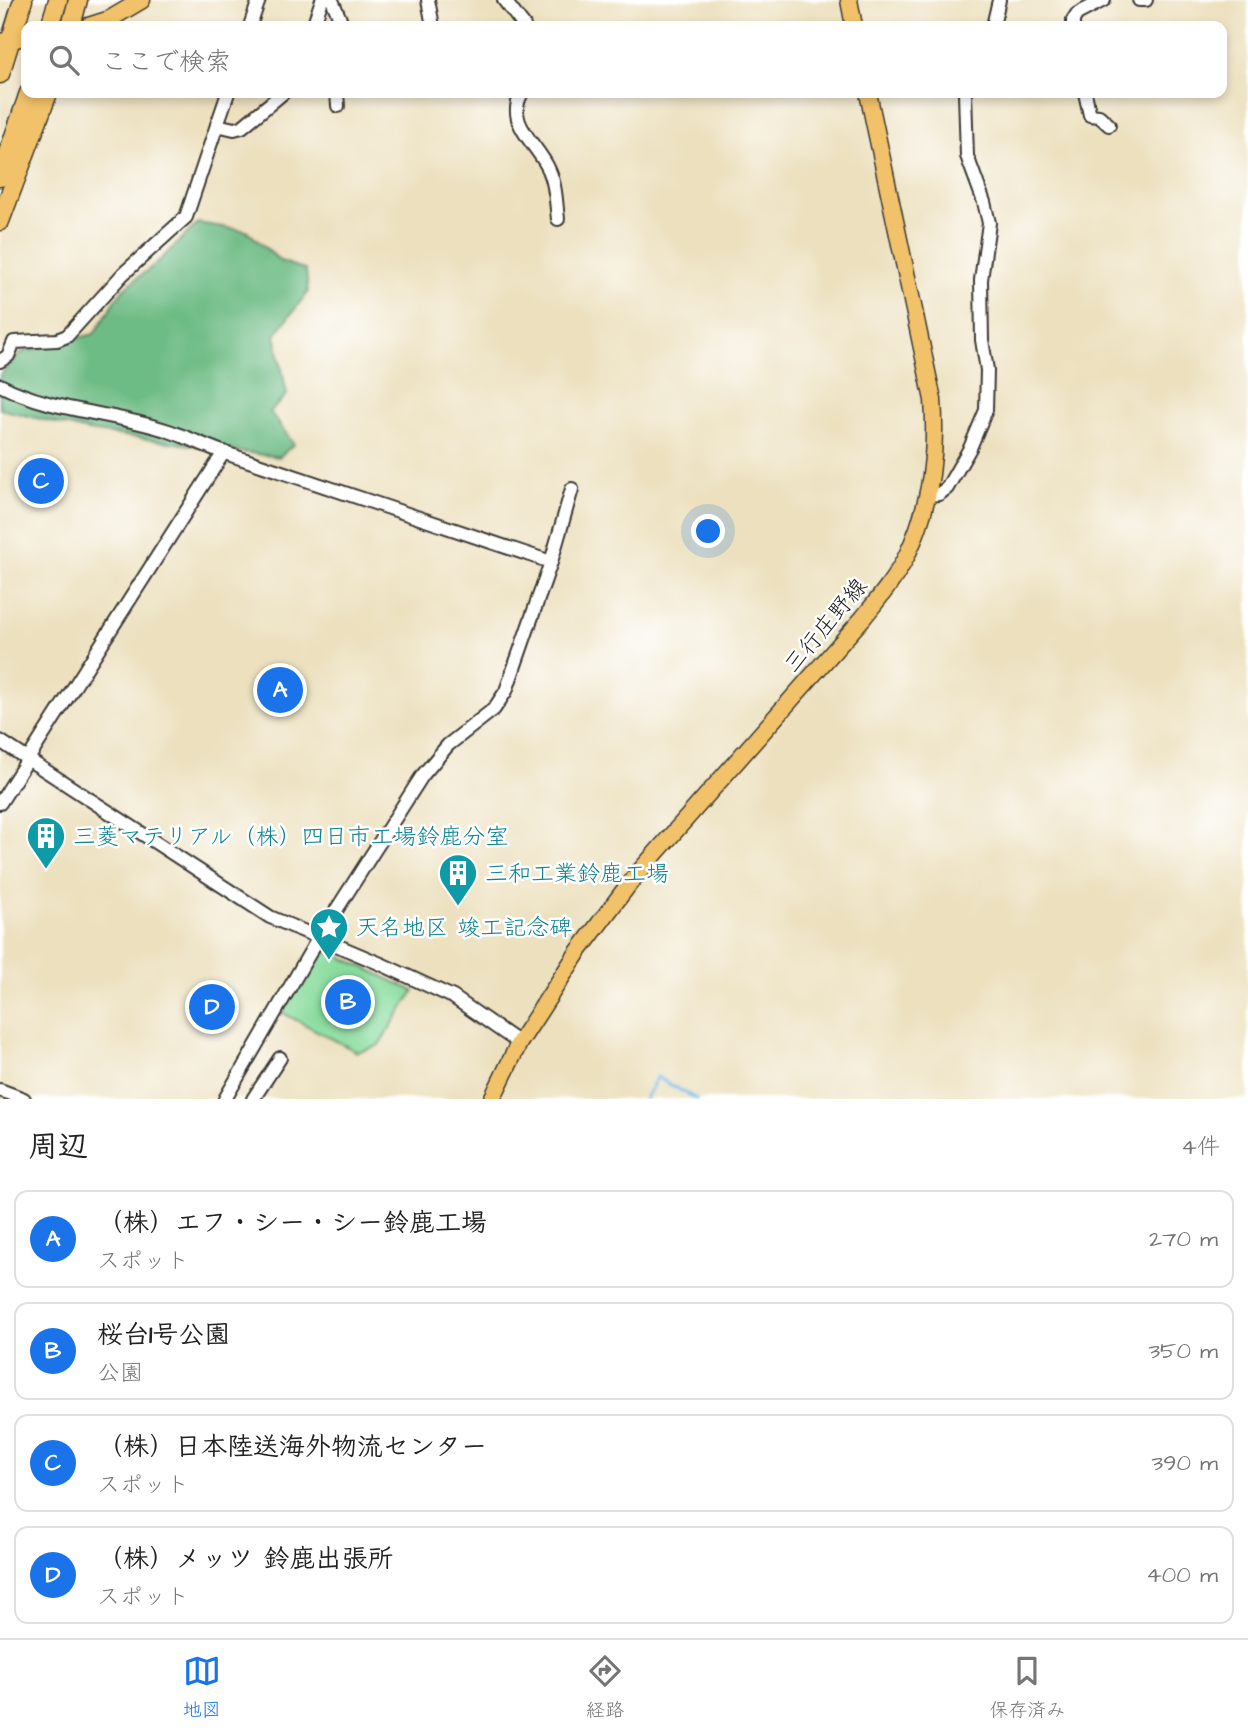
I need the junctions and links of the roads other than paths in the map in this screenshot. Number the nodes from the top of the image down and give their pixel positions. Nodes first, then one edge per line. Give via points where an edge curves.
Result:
1 (23, 0) edge
2 (58, 0) edge
3 (78, 0) edge
4 (142, 0) edge
5 (259, 0) edge
6 (322, 0) edge
7 (332, 0) edge
8 (428, 0) edge
9 (504, 0) edge
10 (849, 0) edge
11 (999, 0) edge
12 (1104, 0) edge
13 (1139, 0) edge
14 (1146, 0) edge
15 (52, 21) edge
16 (72, 21) edge
17 (104, 21) edge
18 (252, 21) edge
19 (315, 21) edge
20 (341, 21) edge
21 (432, 21) edge
22 (520, 21) edge
23 (855, 21) edge
24 (994, 21) edge
25 (1074, 21) edge
26 (12, 40) edge
27 (0, 74) edge
28 (27, 98) edge
29 (46, 98) edge
30 (226, 98) edge
31 (277, 98) edge
32 (520, 98) edge
33 (869, 98) edge
34 (965, 98) edge
35 (1086, 98) edge
36 (217, 125) junction
37 (1110, 125) dead end
38 (0, 177) edge
39 (558, 219) dead end
40 (0, 221) edge
41 (0, 361) edge
42 (0, 385) edge
43 (224, 452) junction
44 (572, 489) dead end
45 (928, 495) junction
46 (551, 562) junction
47 (0, 741) edge
48 (28, 759) junction
49 (0, 803) edge
50 (319, 937) junction
51 (519, 1043) junction
52 (280, 1058) dead end
53 (0, 1090) edge
54 (24, 1099) edge
55 (225, 1099) edge
56 (253, 1099) edge
57 (492, 1099) edge

1 - 26 highway
2 - 15 highway
3 - 16 highway
4 - 17 main road
5 - 18 street
6 - 19 street
7 - 20 street
8 - 21 street
9 - 22 street
10 - 23 main road
11 - 24 street
12 - 25 street
13 - 14 street
26 - 27 highway
28 - 38 highway
29 - 40 highway
30 - 36 street
31 - 36 street via 242,127
32 - 39 street via 515,107 518,123 550,171
33 - 45 main road, 三行庄野線 via 933,400 934,450
34 - 45 street via 967,156 989,223 981,280 986,410 947,488
35 - 37 street via 1090,115
36 - 41 street via 186,217 102,295 67,336 14,342
42 - 43 street via 48,404 144,423
43 - 46 street
43 - 48 street
44 - 46 street
45 - 51 main road, 三行庄野線 via 907,556 888,586 632,880
46 - 50 street via 506,691 494,709 437,756
47 - 48 street
48 - 49 street
48 - 50 street via 270,917
50 - 51 street via 453,997
50 - 55 street
51 - 57 main road, 三行庄野線
52 - 56 street
53 - 54 street

